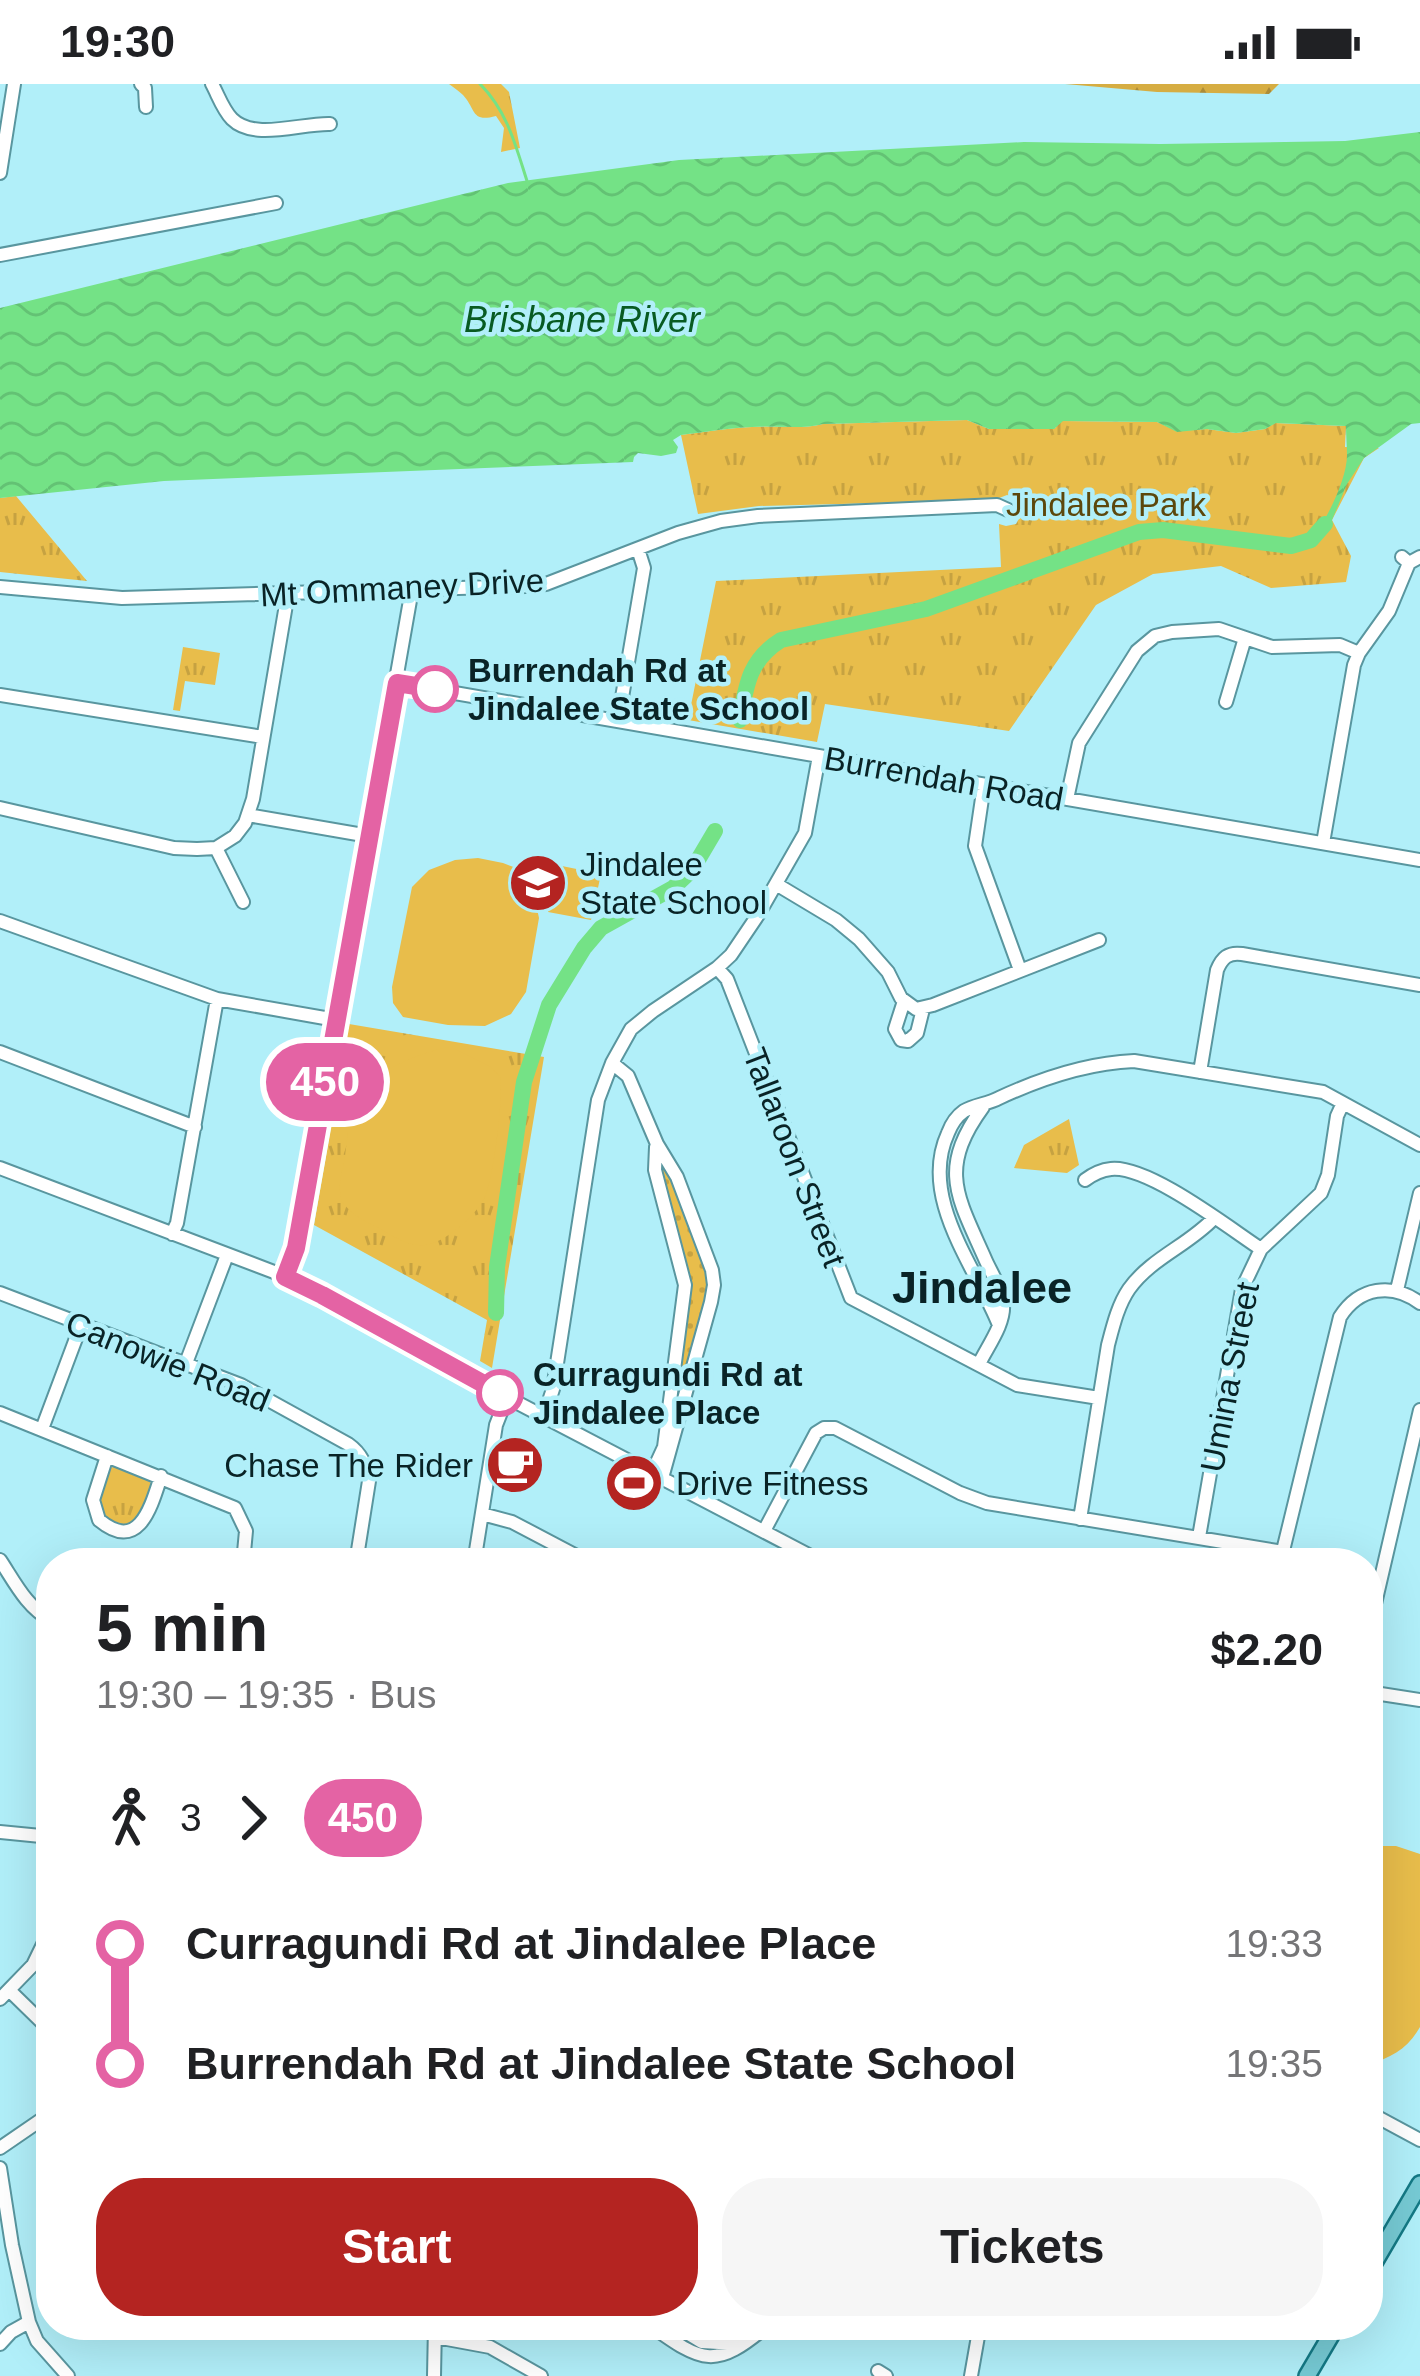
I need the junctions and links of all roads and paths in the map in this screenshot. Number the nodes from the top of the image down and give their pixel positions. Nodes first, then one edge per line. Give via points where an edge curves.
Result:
1 (14, 84) edge
2 (140, 84) edge
3 (212, 84) edge
4 (146, 107) dead end
5 (330, 124) dead end
6 (0, 173) edge
7 (276, 203) dead end
8 (0, 255) edge
9 (1008, 510) dead end
10 (638, 549) junction
11 (1410, 559) edge
12 (0, 586) edge
13 (412, 589) junction
14 (288, 593) junction
15 (1245, 638) junction
16 (1359, 653) junction
17 (397, 683) junction
18 (0, 695) edge
19 (1226, 702) dead end
20 (618, 721) junction
21 (263, 737) junction
22 (819, 756) junction
23 (984, 784) junction
24 (1067, 799) junction
25 (0, 808) edge
26 (248, 815) junction
27 (369, 836) junction
28 (1323, 843) junction
29 (215, 848) junction
30 (1420, 860) edge
31 (776, 884) junction
32 (242, 902) dead end
33 (0, 921) edge
34 (1099, 940) dead end
35 (717, 968) junction
36 (1020, 970) junction
37 (1420, 985) edge
38 (217, 999) junction
39 (904, 1001) junction
40 (923, 1009) junction
41 (336, 1021) junction
42 (0, 1052) edge
43 (612, 1063) junction
44 (1200, 1072) junction
45 (1342, 1103) junction
46 (195, 1127) junction
47 (655, 1140) junction
48 (1420, 1145) edge
49 (0, 1168) edge
50 (1085, 1180) dead end
51 (1420, 1193) edge
52 (1214, 1218) junction
53 (172, 1234) junction
54 (1261, 1249) junction
55 (227, 1255) junction
56 (285, 1277) junction
57 (1397, 1290) junction
58 (0, 1293) edge
59 (1420, 1304) edge
60 (81, 1324) junction
61 (186, 1363) junction
62 (979, 1364) junction
63 (507, 1396) junction
64 (1099, 1398) junction
65 (1420, 1410) edge
66 (0, 1413) edge
67 (544, 1416) junction
68 (42, 1429) junction
69 (107, 1456) junction
70 (161, 1476) junction
71 (657, 1476) junction
72 (482, 1514) junction
73 (1080, 1519) junction
74 (764, 1531) junction
75 (1199, 1538) junction
76 (245, 1548) edge
77 (358, 1548) edge
78 (477, 1548) edge
79 (562, 1548) edge
80 (796, 1548) edge
81 (1242, 1548) edge
82 (1283, 1548) edge
83 (0, 1560) edge
84 (1383, 1569) edge
85 (36, 1609) edge
86 (1383, 1694) edge
87 (1420, 1700) edge
88 (0, 1832) edge
89 (36, 1836) edge
90 (36, 1961) edge
91 (5, 1995) edge
92 (36, 2019) edge
93 (1383, 2120) edge
94 (36, 2123) edge
95 (1420, 2140) edge
96 (0, 2148) edge
97 (0, 2168) edge
98 (1420, 2184) edge
99 (1383, 2247) edge
100 (29, 2322) junction
101 (36, 2339) edge
102 (37, 2340) edge
103 (435, 2340) edge
104 (466, 2340) edge
105 (670, 2340) edge
106 (698, 2340) edge
107 (746, 2340) edge
108 (749, 2340) edge
109 (977, 2340) edge
110 (1328, 2340) edge
111 (0, 2344) edge
112 (68, 2376) edge
113 (430, 2376) edge
114 (541, 2376) edge
115 (971, 2376) edge
116 (1307, 2376) edge

1 - 6 street
2 - 4 street
3 - 5 street via 237,124 271,132
7 - 8 street
9 - 10 street, Mt Ommaney Drive via 735,519
10 - 13 street, Mt Ommaney Drive via 546,584
10 - 20 street via 644,568
11 - 16 street via 1389,611
12 - 14 street, Mt Ommaney Drive via 122,598
13 - 14 street, Mt Ommaney Drive
13 - 17 street
14 - 21 street
15 - 16 street
15 - 19 street
15 - 24 street via 1219,629 1172,632 1142,644 1079,743
16 - 28 street
17 - 20 street, Burrendah Road
17 - 27 street
18 - 21 street
20 - 22 street, Burrendah Road
21 - 26 street
22 - 23 street, Burrendah Road
22 - 31 street via 805,833
23 - 24 street, Burrendah Road
23 - 36 street via 975,846
24 - 28 street, Burrendah Road
25 - 29 street via 174,848
26 - 27 street
26 - 29 street
27 - 41 street
28 - 30 street, Burrendah Road
29 - 32 street
31 - 35 street
31 - 39 street via 859,939
33 - 38 street
34 - 36 street
35 - 43 street via 634,1027
35 - 62 street, Tallaroon Street via 851,1298
36 - 40 street
37 - 44 street via 1228,955 1217,970
38 - 41 street
38 - 46 street
39 - 40 street
39 - 40 street via 895,1029 903,1040 915,1036
41 - 56 street
42 - 46 street
43 - 47 street via 628,1076
43 - 67 street via 598,1100
44 - 45 street
44 - 62 street via 1112,1062 983,1106 963,1136 954,1173 1003,1301
45 - 48 street
45 - 54 street, Umina Street via 1321,1193
46 - 53 street
47 - 71 street via 685,1292
47 - 71 street via 714,1282 680,1420
49 - 53 street
50 - 52 street via 1125,1170
51 - 57 street
52 - 54 street
52 - 64 street via 1130,1289
53 - 55 street
54 - 75 street, Umina Street via 1238,1305
55 - 56 street
55 - 61 street
56 - 63 street
57 - 59 street
57 - 82 street via 1364,1293 1340,1317
58 - 60 street, Canowie Road
60 - 61 street, Canowie Road
60 - 68 street
61 - 77 street, Canowie Road via 359,1452 369,1481
62 - 64 street, Tallaroon Street via 1017,1385
63 - 67 street
63 - 72 street
64 - 73 street
65 - 84 street
66 - 68 street
67 - 71 street
68 - 69 street
69 - 70 street
69 - 70 street via 94,1500 99,1520 112,1529 133,1529 148,1516
70 - 76 street via 235,1508 247,1531
71 - 74 street
72 - 78 street
72 - 79 street
73 - 74 street via 972,1498 824,1428
73 - 75 street
74 - 80 street
75 - 81 street
83 - 85 street
86 - 87 street
88 - 89 street
90 - 91 street
91 - 92 street
93 - 95 street
94 - 96 street
97 - 100 street
98 - 99 main road
100 - 101 street
100 - 111 street
102 - 112 street
103 - 113 street
104 - 114 street
105 - 108 street via 706,2357
106 - 107 street
109 - 115 street
110 - 116 main road

